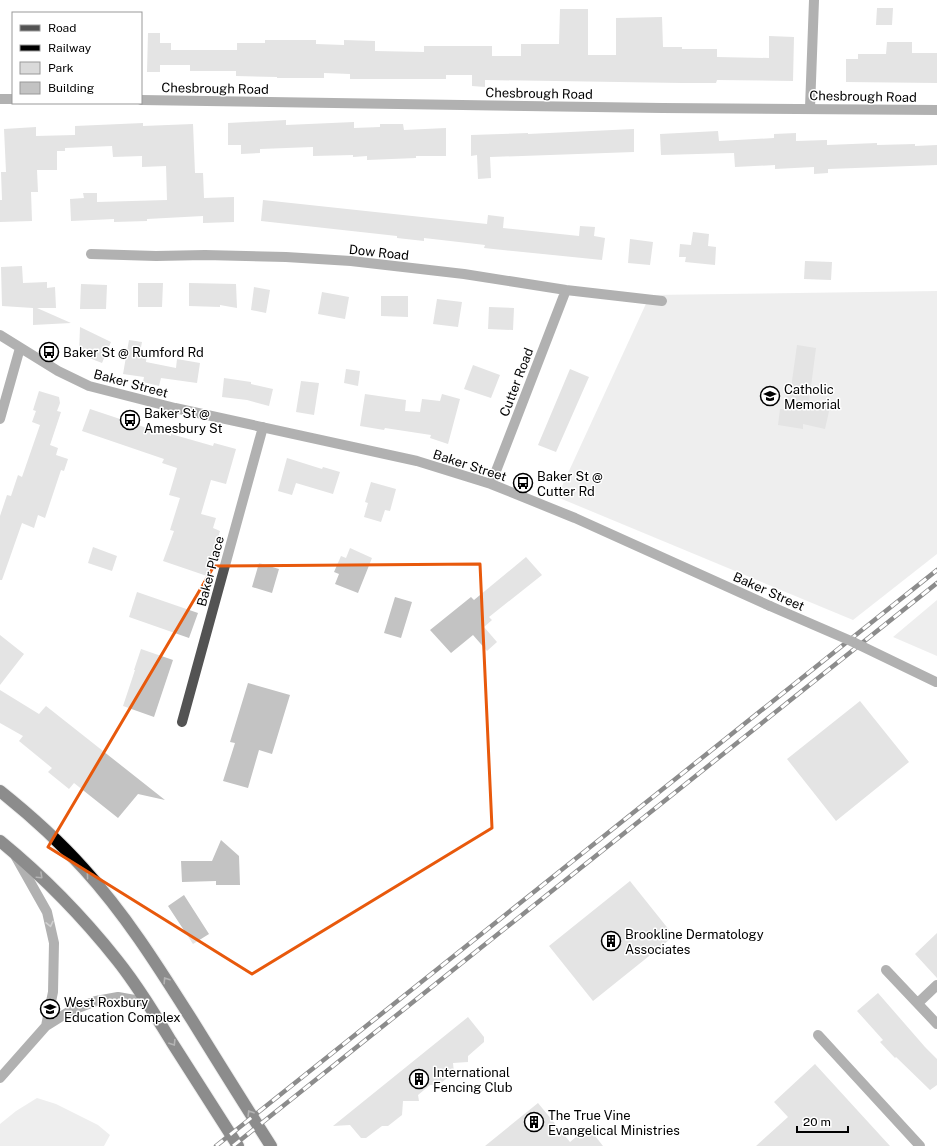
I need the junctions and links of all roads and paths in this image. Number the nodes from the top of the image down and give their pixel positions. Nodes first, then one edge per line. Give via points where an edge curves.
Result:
1 (814, 0) edge
2 (0, 99) edge
3 (12, 99) edge
4 (142, 100) edge
5 (810, 108) junction
6 (937, 110) edge
7 (92, 254) dead end
8 (566, 290) junction
9 (662, 301) dead end
10 (0, 335) edge
11 (20, 348) junction
12 (0, 419) edge
13 (263, 427) junction
14 (490, 484) junction
15 (937, 682) edge
16 (182, 722) dead end
17 (0, 791) edge
18 (0, 841) edge
19 (13, 852) junction
20 (886, 970) dead end
21 (937, 985) edge
22 (146, 1002) junction
23 (918, 1003) junction
24 (937, 1024) edge
25 (46, 1026) junction
26 (818, 1035) dead end
27 (0, 1078) edge
28 (238, 1146) edge
29 (271, 1146) edge
30 (920, 1146) edge

1 - 5 street
2 - 3 street
4 - 5 street, Chesbrough Road via 632,108
5 - 6 street, Chesbrough Road
7 - 8 street, Dow Road via 286,257 351,261 464,274
8 - 9 street, Dow Road
8 - 14 street, Cutter Road
10 - 11 street, Baker Street
11 - 12 street
11 - 13 street, Baker Street via 89,386
13 - 14 street, Baker Street via 417,461
13 - 16 street, Baker Place
14 - 15 street, Baker Street, bridge via 575,518
29 -> 17 highway via 132,928 66,850
18 - 19 highway
19 -> 22 highway via 85,920 118,961
19 -> 25 street via 47,912 54,943 53,992
20 - 23 street
21 - 23 street
22 - 25 street via 118,997 96,1001 70,1011
22 -> 28 highway
23 - 24 street
25 - 27 street
26 - 30 street

